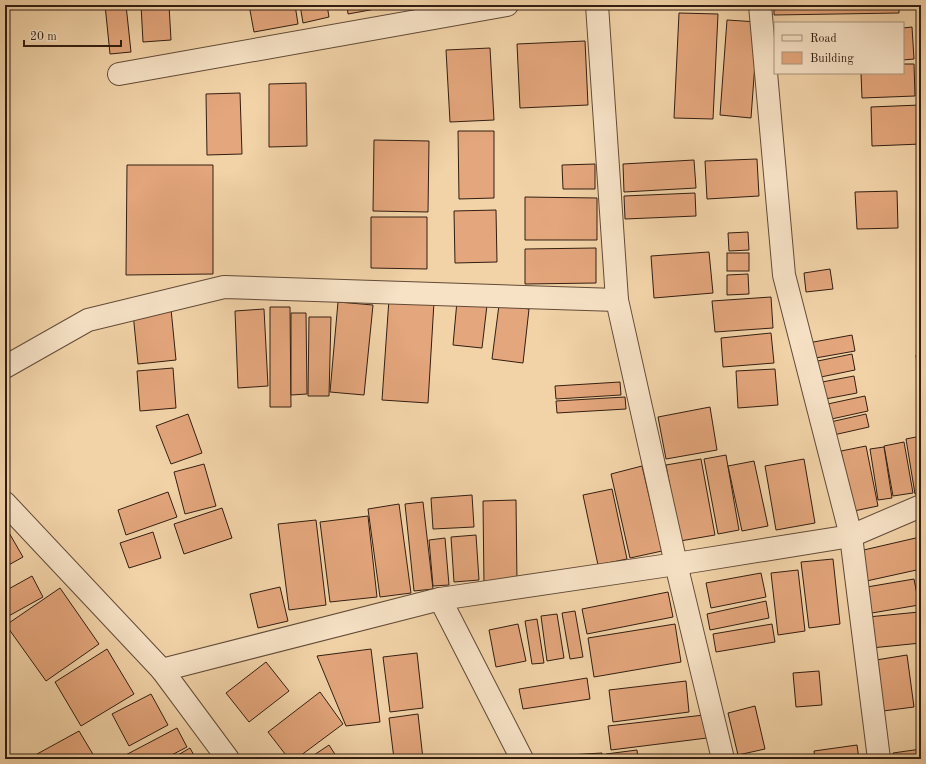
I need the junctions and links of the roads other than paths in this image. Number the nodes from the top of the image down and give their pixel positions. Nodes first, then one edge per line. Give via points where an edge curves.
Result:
1 (507, 5) edge
2 (597, 5) edge
3 (760, 5) edge
4 (119, 74) dead end
5 (617, 300) junction
6 (5, 367) edge
7 (5, 503) edge
8 (921, 506) edge
9 (851, 536) junction
10 (676, 564) junction
11 (440, 599) junction
12 (162, 670) junction
13 (228, 759) edge
14 (522, 759) edge
15 (723, 759) edge
16 (879, 759) edge

1 - 4 street
2 - 5 street
3 - 9 street via 784,275
5 - 6 street via 224,287 88,320
5 - 10 street
7 - 12 street
8 - 9 street
9 - 10 street
9 - 16 street
10 - 11 street
10 - 15 street
11 - 12 street
11 - 14 street
12 - 13 street

